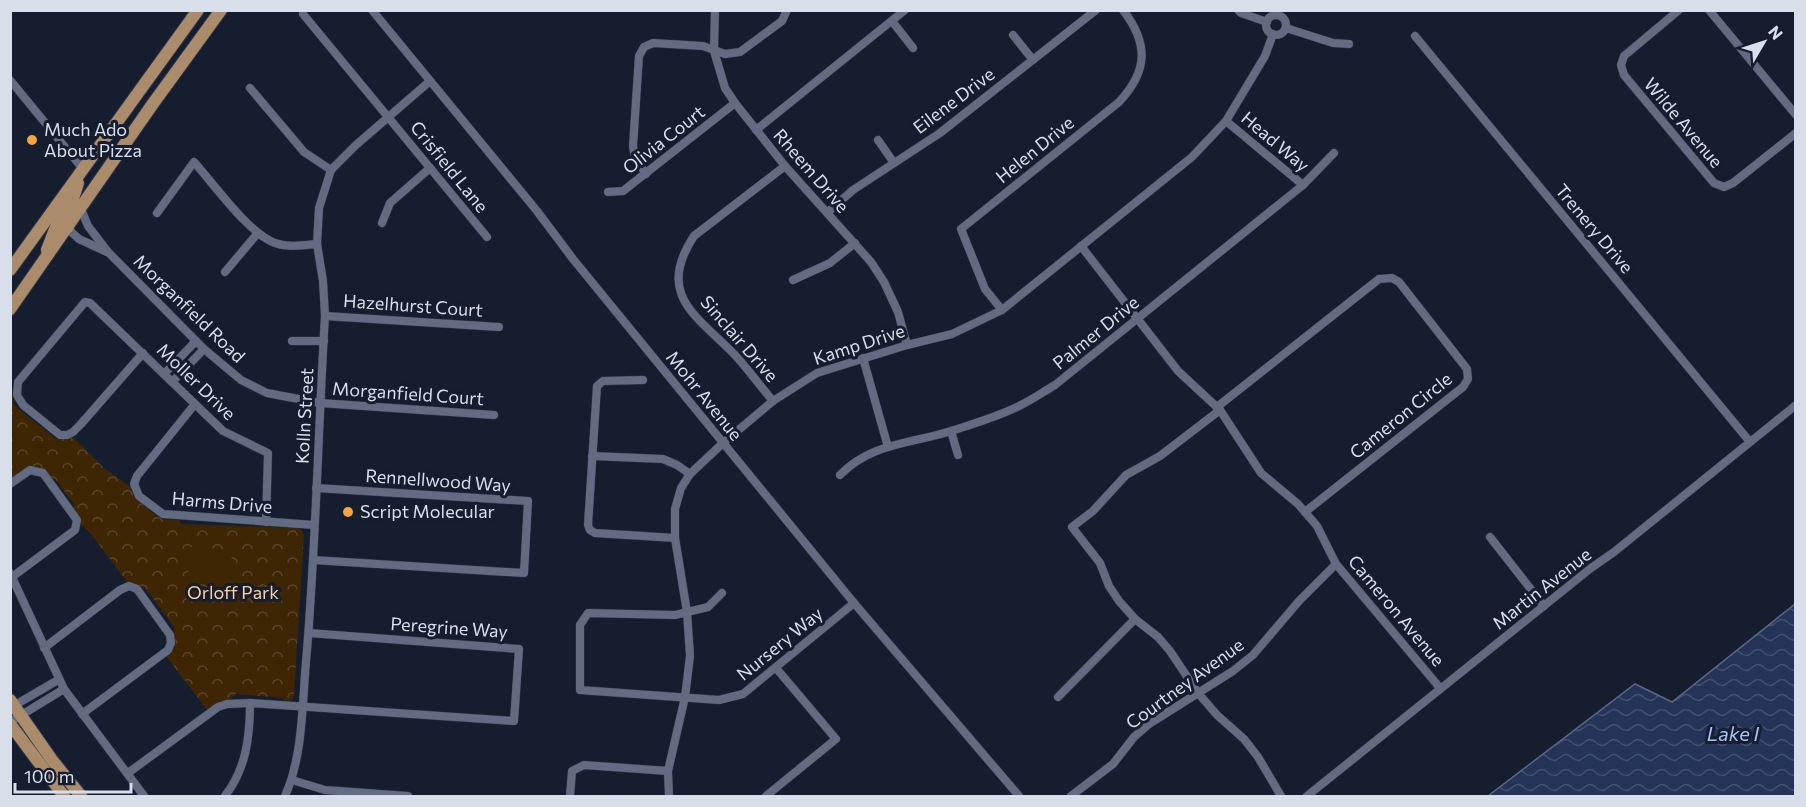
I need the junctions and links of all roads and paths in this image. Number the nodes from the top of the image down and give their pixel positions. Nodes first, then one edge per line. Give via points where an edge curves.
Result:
1 (198, 10) edge
2 (221, 10) edge
3 (372, 10) edge
4 (715, 10) edge
5 (787, 10) edge
6 (905, 10) edge
7 (1096, 10) edge
8 (1123, 10) edge
9 (1239, 10) edge
10 (1679, 10) edge
11 (1709, 10) edge
12 (1280, 13) edge
13 (303, 14) dead end
14 (892, 21) junction
15 (1267, 22) junction
16 (1286, 28) junction
17 (1274, 34) junction
18 (1013, 35) dead end
19 (1416, 36) dead end
20 (1349, 44) dead end
21 (913, 48) dead end
22 (714, 51) junction
23 (1033, 60) junction
24 (10, 80) edge
25 (430, 81) junction
26 (250, 88) dead end
27 (138, 95) junction
28 (735, 103) junction
29 (152, 105) junction
30 (1796, 115) edge
31 (388, 116) junction
32 (1226, 121) junction
33 (756, 130) junction
34 (1796, 133) edge
35 (878, 140) dead end
36 (1334, 153) dead end
37 (894, 163) junction
38 (785, 166) junction
39 (430, 168) junction
40 (331, 170) junction
41 (81, 173) junction
42 (646, 174) junction
43 (1304, 185) junction
44 (608, 192) dead end
45 (60, 203) junction
46 (81, 209) junction
47 (828, 212) junction
48 (157, 213) dead end
49 (382, 223) dead end
50 (68, 229) junction
51 (257, 234) junction
52 (487, 237) dead end
53 (855, 243) junction
54 (317, 244) junction
55 (1081, 246) junction
56 (108, 252) junction
57 (43, 263) junction
58 (10, 270) edge
59 (225, 272) dead end
60 (793, 280) dead end
61 (10, 309) edge
62 (1002, 310) junction
63 (325, 315) junction
64 (1138, 319) junction
65 (499, 327) dead end
66 (196, 340) junction
67 (292, 341) dead end
68 (324, 341) junction
69 (907, 345) junction
70 (204, 349) junction
71 (143, 353) junction
72 (863, 358) junction
73 (164, 374) junction
74 (643, 380) dead end
75 (172, 382) junction
76 (773, 401) junction
77 (320, 403) junction
78 (195, 404) junction
79 (1796, 405) edge
80 (1218, 408) junction
81 (494, 415) dead end
82 (951, 431) junction
83 (723, 442) junction
84 (1750, 442) junction
85 (888, 447) junction
86 (958, 455) dead end
87 (592, 456) junction
88 (690, 474) junction
89 (840, 475) dead end
90 (10, 484) edge
91 (316, 488) junction
92 (1305, 512) junction
93 (266, 522) junction
94 (314, 525) junction
95 (1490, 537) dead end
96 (675, 538) junction
97 (313, 560) junction
98 (1336, 564) junction
99 (11, 575) edge
100 (722, 593) dead end
101 (854, 603) junction
102 (1544, 606) junction
103 (687, 612) junction
104 (1135, 619) junction
105 (309, 633) junction
106 (44, 648) junction
107 (776, 668) junction
108 (58, 680) junction
109 (1440, 688) junction
110 (64, 689) junction
111 (1198, 693) junction
112 (686, 697) junction
113 (1058, 697) dead end
114 (250, 703) junction
115 (302, 706) junction
116 (13, 713) edge
117 (82, 714) junction
118 (668, 771) junction
119 (128, 773) junction
120 (292, 780) junction
121 (63, 796) edge
122 (81, 796) edge
123 (144, 796) edge
124 (225, 796) edge
125 (285, 796) edge
126 (408, 796) edge
127 (570, 796) edge
128 (669, 796) edge
129 (766, 796) edge
130 (1019, 796) edge
131 (1071, 796) edge
132 (1281, 796) edge
133 (1307, 796) edge

1 - 27 main road
2 - 29 main road
3 - 25 street, Mohr Avenue
4 - 22 street, Rheem Drive
5 - 22 street via 782,21 740,52
6 - 14 street
7 - 23 street, Eilene Drive
8 - 62 street, Helen Drive via 1140,41 1143,60 1132,88 961,229 985,289
9 - 15 street
10 - 34 street, Wilde Avenue via 1624,56 1621,65 1624,75 1714,183 1724,187 1734,183
11 - 30 street
12 - 15 street
12 - 16 street
13 - 31 street, Crisfield Lane
14 - 21 street
14 - 33 street
15 - 17 street
16 - 17 street
16 - 20 street via 1332,43
17 - 32 street, Kamp Drive
18 - 23 street
19 - 84 street, Trenery Drive
22 - 28 street, Rheem Drive via 722,79
22 - 42 street via 703,46 653,43 644,47 639,56 633,146 635,158
23 - 37 street, Eilene Drive via 940,133
24 - 41 street
25 - 31 street, Kolln Street
25 - 83 street, Mohr Avenue
26 - 40 street via 304,152
27 - 29 main road
27 - 41 main road
28 - 33 street, Rheem Drive
28 - 42 street, Olivia Court
29 - 46 main road
31 - 39 street, Crisfield Lane
31 - 40 street, Kolln Street
32 - 43 street, Head Way
32 - 55 street, Kamp Drive via 1192,157
33 - 38 street, Rheem Drive
35 - 37 street
36 - 43 street, Palmer Drive
37 - 47 street, Eilene Drive
38 - 47 street, Rheem Drive
38 - 76 street, Sinclair Drive via 694,236 678,272 690,311 735,355
39 - 49 street via 390,203
39 - 52 street, Crisfield Lane
40 - 54 street, Kolln Street via 319,208
41 - 45 main road
41 - 50 main road via 68,215
42 - 44 street, Olivia Court via 623,191
43 - 64 street, Palmer Drive
45 - 57 main road via 59,219
45 - 58 main road
46 - 50 main road
46 - 56 street, Morganfield Road
47 - 53 street, Rheem Drive
48 - 51 street via 194,162
50 - 56 street, Morganfield Road via 79,239
50 - 57 main road
51 - 54 street via 291,246
51 - 59 street
53 - 60 street via 830,263
53 - 69 street, Rheem Drive via 884,282
54 - 63 street, Kolln Street
55 - 62 street, Kamp Drive
55 - 64 street, Cameron Avenue
56 - 66 street, Morganfield Road
57 - 61 main road
62 - 69 street, Kamp Drive via 952,334
63 - 65 street, Hazelhurst Court
63 - 68 street, Kolln Street
64 - 80 street, Cameron Avenue via 1178,371
64 - 82 street, Palmer Drive via 1055,385 1020,406
66 - 70 street, Morganfield Road
66 - 73 street
67 - 68 street
68 - 77 street, Kolln Street
69 - 72 street, Kamp Drive
70 - 75 street
70 - 77 street, Morganfield Road via 241,380 267,393
71 - 71 street, Moller Drive via 67,435 60,435 23,405 18,395 18,382 85,302
71 - 73 street, Moller Drive
72 - 76 street, Kamp Drive via 817,373
72 - 85 street
73 - 75 street, Moller Drive
74 - 87 street via 603,381 597,386
75 - 78 street, Moller Drive
76 - 83 street, Kamp Drive
77 - 81 street, Morganfield Court
77 - 91 street, Kolln Street
78 - 93 street, Moller Drive via 223,431 268,453
78 - 93 street, Harms Drive via 137,476 134,484 140,496 163,514
79 - 84 street, Martin Avenue
80 - 92 street, Cameron Avenue via 1262,472
80 - 92 street, Cameron Circle via 1379,279 1399,282 1467,369 1468,379 1463,387
80 - 104 street via 1160,456 1126,475 1093,511 1072,527 1100,563 1119,601
82 - 85 street, Palmer Drive
82 - 86 street
83 - 88 street, Kamp Drive
83 - 101 street, Mohr Avenue
84 - 102 street, Martin Avenue
85 - 89 street, Palmer Drive via 853,462
87 - 88 street via 663,459
87 - 96 street via 590,530
88 - 96 street, Kamp Drive via 675,509
90 - 99 street via 30,470 43,473 76,520 75,530
91 - 94 street, Kolln Street
91 - 97 street, Rennellwood Way via 528,501 524,573
92 - 98 street, Cameron Avenue via 1317,526
93 - 94 street, Harms Drive
94 - 97 street, Kolln Street
95 - 102 street
96 - 103 street, Kamp Drive
97 - 105 street, Kolln Street
98 - 109 street, Cameron Avenue
98 - 111 street, Courtney Avenue via 1253,656
99 - 106 street
100 - 103 street via 708,607
101 - 107 street, Nursery Way
101 - 130 street, Mohr Avenue
102 - 109 street, Martin Avenue
103 - 112 street, Kamp Drive via 690,656
103 - 112 street, Nursery Way via 588,613 580,625 580,690
104 - 111 street via 1170,651
104 - 113 street
105 - 115 street, Kolln Street
105 - 115 street, Peregrine Way via 519,649 514,721
106 - 108 street
106 - 117 street via 129,586 137,589 170,635 168,650
107 - 112 street, Nursery Way via 743,694 719,700
107 - 129 street via 836,739
108 - 110 street
108 - 116 street
109 - 133 street, Martin Avenue
110 - 116 street
110 - 117 street
111 - 131 street, Courtney Avenue via 1149,724 1113,764
111 - 132 street via 1244,739
112 - 118 street, Kamp Drive
114 - 115 street
114 - 119 street via 218,707
114 - 124 street via 250,736 245,757
115 - 120 street, Kolln Street
116 - 121 main road
116 - 122 main road
117 - 119 street
118 - 127 street via 584,765 572,771
118 - 128 street, Kamp Drive
119 - 123 street
120 - 125 street, Kolln Street
120 - 126 street via 325,790

